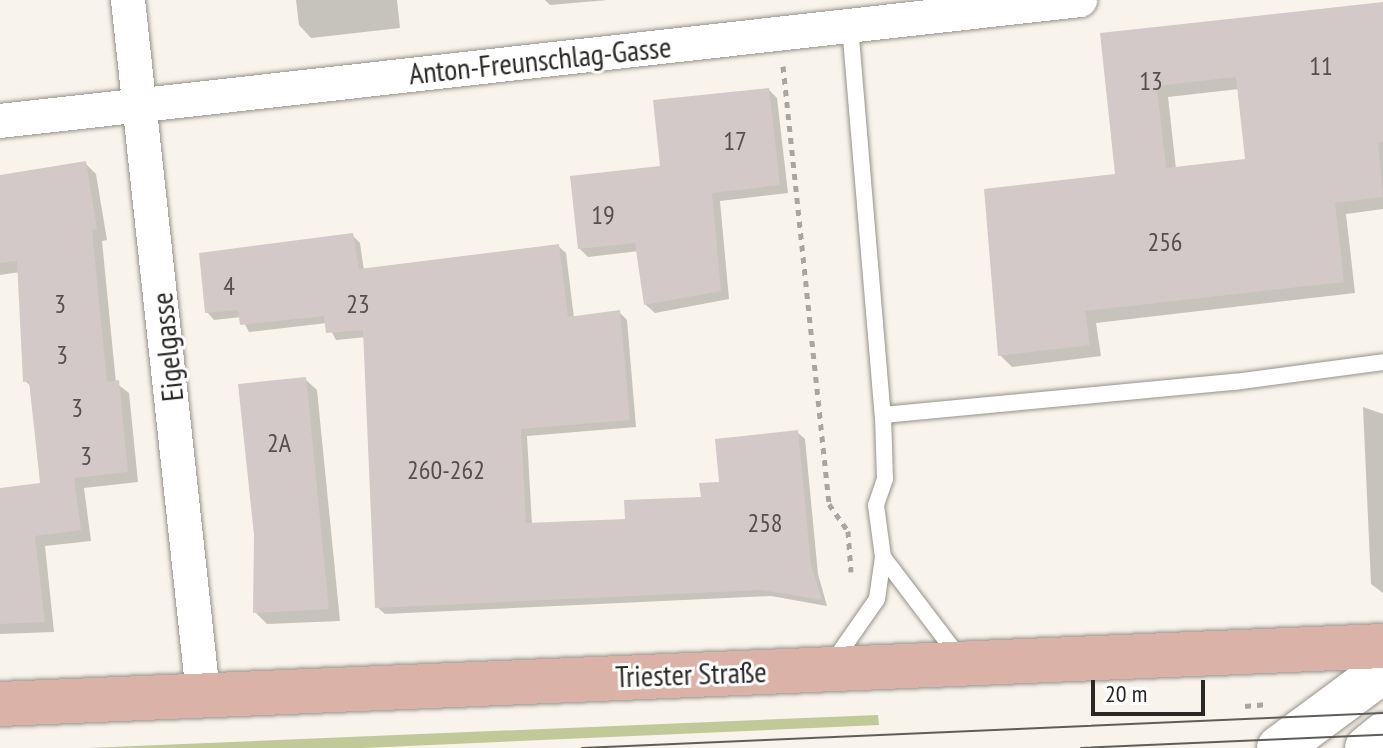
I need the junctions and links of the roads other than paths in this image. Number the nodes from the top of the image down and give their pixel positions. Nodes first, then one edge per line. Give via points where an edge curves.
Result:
1 (128, 0) edge
2 (1080, 0) edge
3 (926, 8) edge
4 (850, 26) junction
5 (140, 106) junction
6 (0, 121) edge
7 (1383, 362) edge
8 (883, 415) junction
9 (883, 557) junction
10 (1383, 646) edge
11 (963, 662) junction
12 (829, 669) junction
13 (1383, 671) edge
14 (203, 694) junction
15 (0, 704) edge
16 (1383, 735) edge
17 (1279, 748) edge
18 (1367, 748) edge

1 - 5 street, Eigelgasse
2 - 3 street, Anton-Freunschlag-Gasse
3 - 4 street, Anton-Freunschlag-Gasse
4 - 5 street, Anton-Freunschlag-Gasse
4 - 8 lane via 862,119
5 - 6 street, Anton-Freunschlag-Gasse
5 - 14 street, Eigelgasse
7 - 8 lane via 1234,382
8 - 9 lane via 885,479 876,505
9 - 11 lane
9 - 12 lane via 877,599
10 - 11 main road, Triester Straße
11 - 12 main road, Triester Straße
12 - 14 main road, Triester Straße
13 - 17 main road
14 - 15 main road, Triester Straße
16 - 18 main road

